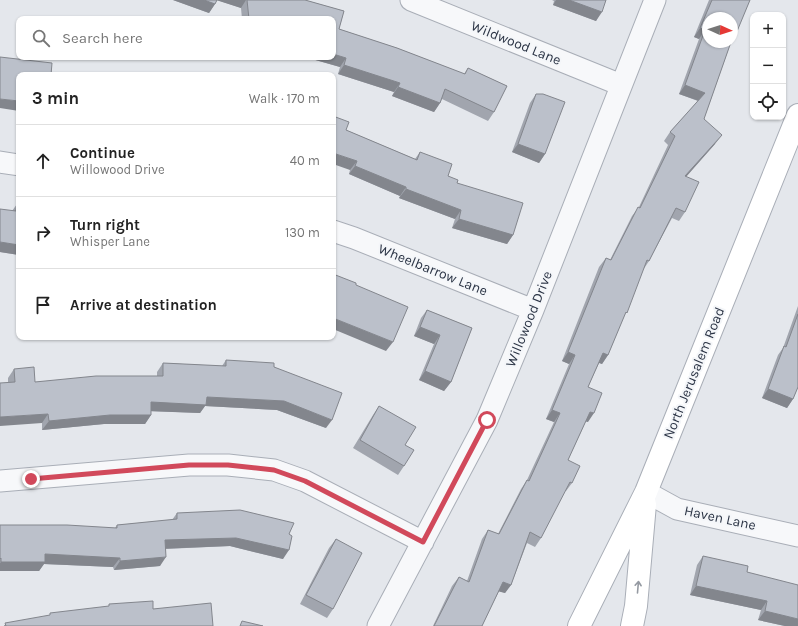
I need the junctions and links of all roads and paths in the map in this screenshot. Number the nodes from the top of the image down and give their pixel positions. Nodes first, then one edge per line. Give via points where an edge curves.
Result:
1 (411, 0) edge
2 (655, 0) edge
3 (621, 85) junction
4 (798, 115) edge
5 (0, 162) edge
6 (16, 165) edge
7 (336, 232) edge
8 (533, 310) junction
9 (0, 482) edge
10 (646, 492) junction
11 (798, 536) edge
12 (423, 542) junction
13 (378, 626) edge
14 (579, 626) edge
15 (632, 626) edge

1 - 3 street, Wildwood Lane
2 - 3 street, Willowood Drive
3 - 8 street, Willowood Drive
4 - 10 main road, North Jerusalem Road
5 - 6 street
7 - 8 street, Wheelbarrow Lane
8 - 12 street, Willowood Drive via 487,420
9 - 12 street via 189,465 228,465 274,470 305,481
10 - 11 street, Haven Lane via 677,509
10 - 14 main road, North Jerusalem Road
15 -> 10 main road
12 - 13 street, Willowood Drive

